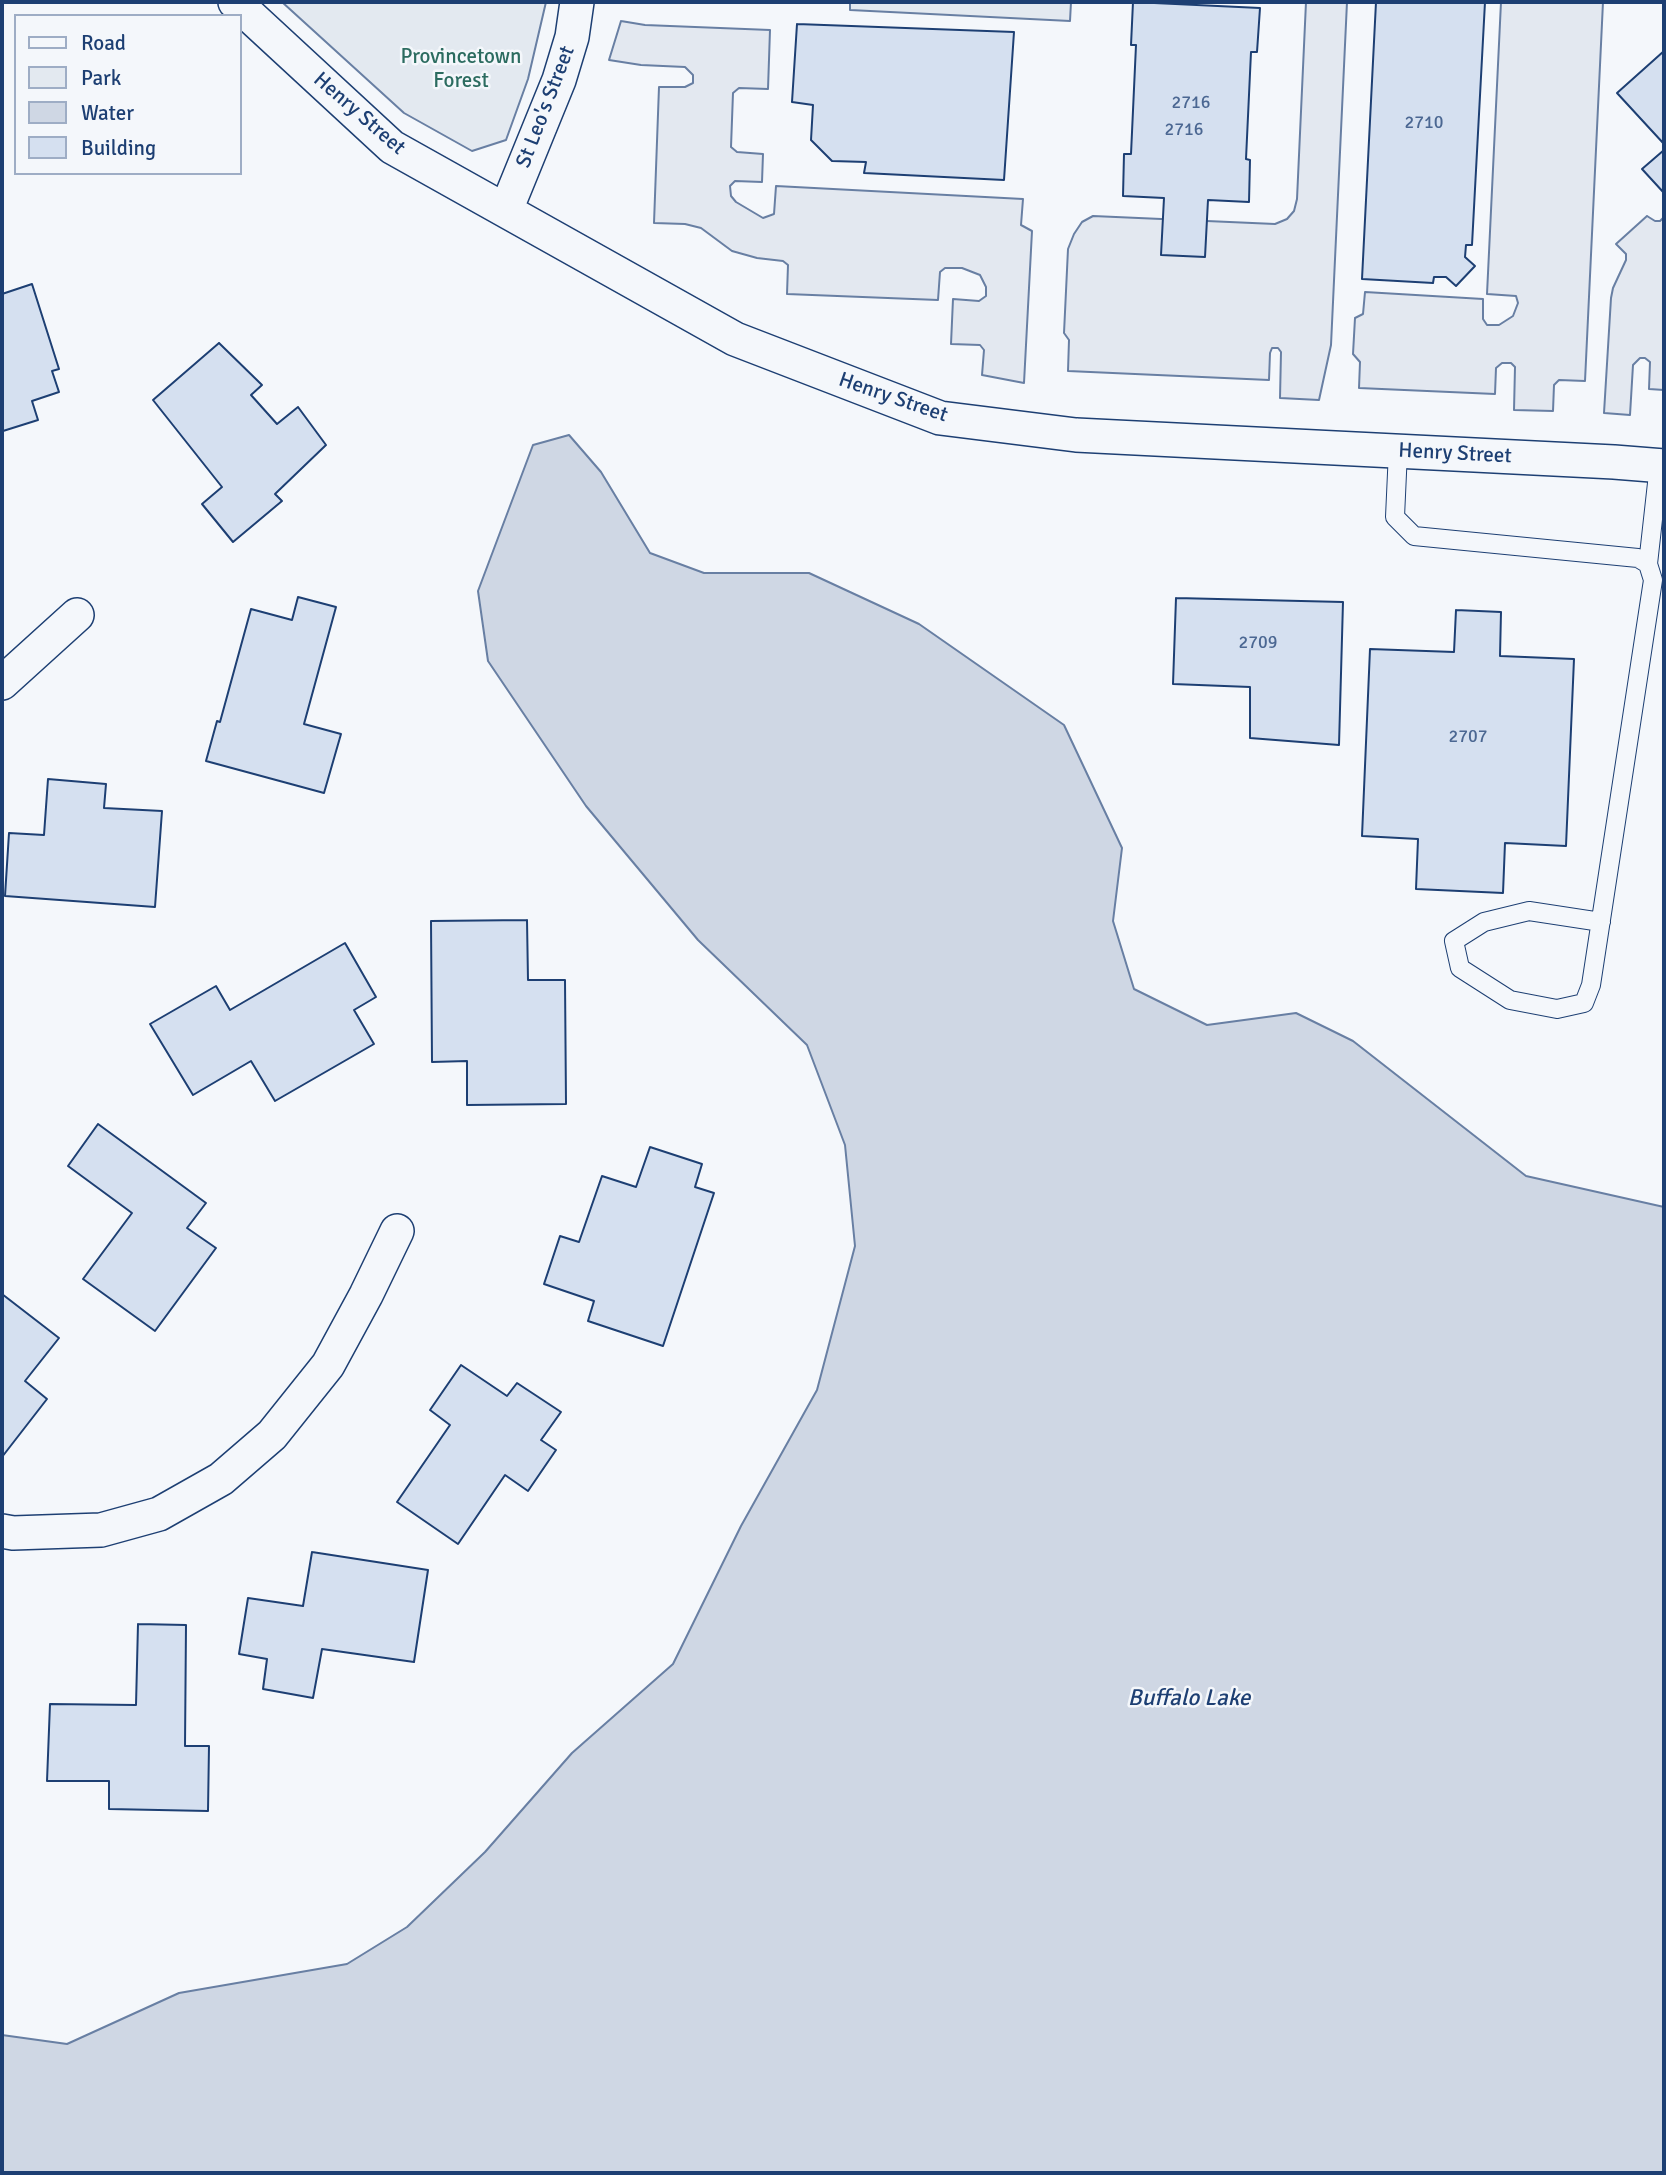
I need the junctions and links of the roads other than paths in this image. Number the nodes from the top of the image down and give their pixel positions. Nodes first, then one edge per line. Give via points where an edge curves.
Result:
1 (234, 2) edge
2 (577, 2) edge
3 (506, 210) junction
4 (1398, 451) junction
5 (1662, 466) edge
6 (1648, 564) junction
7 (77, 615) dead end
8 (2, 683) edge
9 (1601, 922) junction
10 (397, 1231) dead end
11 (2, 1531) edge

1 - 3 street, Henry Street via 392,147
2 - 3 street, St Leo's Street via 559,80
3 - 4 street, Henry Street via 735,339 940,418 1076,435
4 - 5 street, Henry Street
4 - 6 lane via 1395,517 1414,536 1638,558
5 - 6 lane
6 - 9 lane via 1653,580
7 - 8 street
9 - 9 lane via 1584,1003 1558,1009 1510,1000 1460,968 1454,941 1484,922 1529,911
10 - 11 street via 328,1365 272,1435 221,1479 159,1514 101,1530

